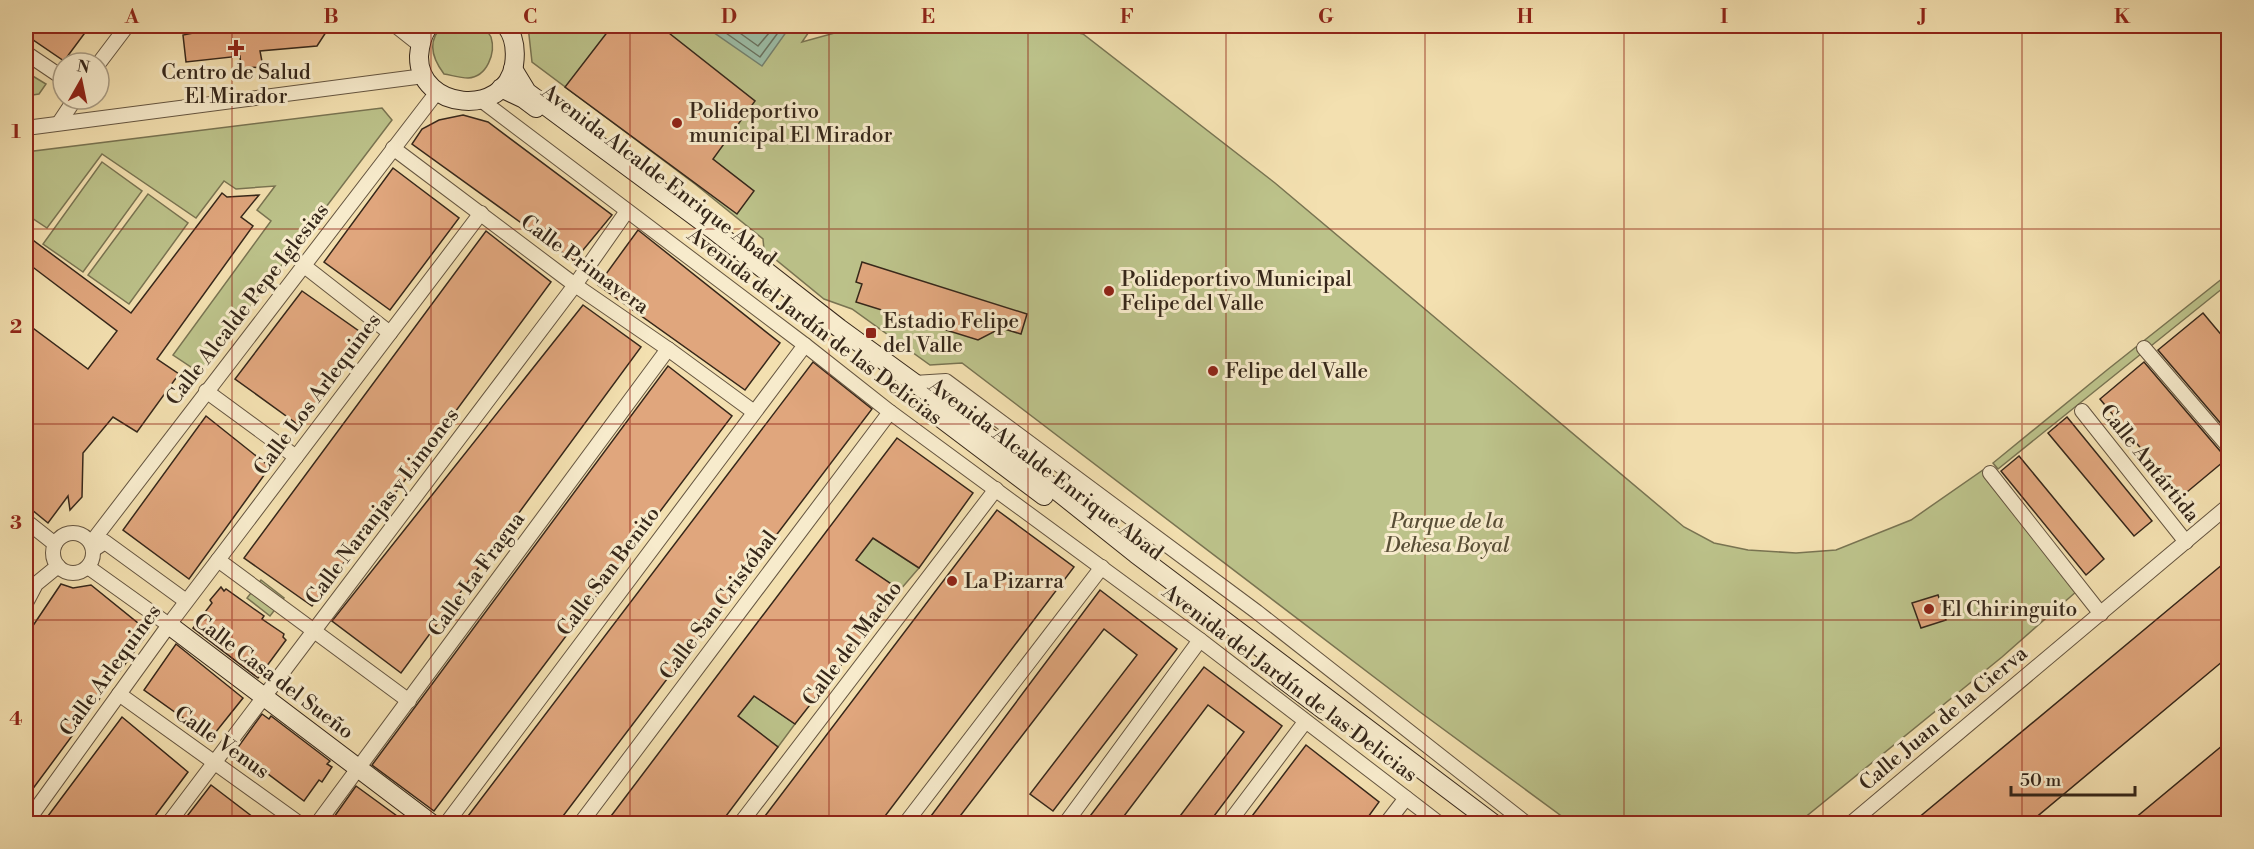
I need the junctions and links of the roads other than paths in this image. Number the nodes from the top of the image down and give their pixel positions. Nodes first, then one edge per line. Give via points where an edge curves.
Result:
1 (127, 26) edge
2 (396, 26) edge
3 (506, 26) edge
4 (424, 31) edge
5 (108, 51) edge
6 (26, 53) edge
7 (513, 69) junction
8 (51, 70) edge
9 (424, 76) junction
10 (501, 88) junction
11 (437, 92) junction
12 (481, 100) junction
13 (67, 111) edge
14 (59, 123) junction
15 (26, 128) edge
16 (393, 148) junction
17 (627, 211) junction
18 (481, 213) junction
19 (303, 265) junction
20 (575, 285) junction
21 (390, 333) junction
22 (805, 345) junction
23 (2144, 348) dead end
24 (668, 349) junction
25 (914, 382) junction
26 (206, 392) junction
27 (2082, 411) dead end
28 (754, 412) junction
29 (890, 412) junction
30 (2229, 446) edge
31 (296, 457) junction
32 (1990, 473) dead end
33 (996, 489) junction
34 (2229, 506) edge
35 (26, 521) edge
36 (2186, 542) junction
37 (55, 544) junction
38 (92, 547) junction
39 (218, 560) junction
40 (58, 566) junction
41 (88, 567) junction
42 (1102, 567) junction
43 (186, 601) junction
44 (26, 603) edge
45 (2101, 614) junction
46 (169, 625) junction
47 (314, 631) junction
48 (1200, 640) junction
49 (119, 694) junction
50 (263, 698) junction
51 (409, 701) junction
52 (1305, 722) junction
53 (214, 762) junction
54 (359, 768) junction
55 (1406, 798) junction
56 (26, 823) edge
57 (168, 824) edge
58 (300, 824) edge
59 (317, 824) edge
60 (432, 824) edge
61 (446, 824) edge
62 (580, 824) edge
63 (741, 824) edge
64 (904, 824) edge
65 (1065, 824) edge
66 (1228, 824) edge
67 (1386, 824) edge
68 (1440, 824) edge
69 (1476, 824) edge
70 (1494, 824) edge
71 (1527, 824) edge
72 (1850, 824) edge

1 - 5 street
2 - 4 street
3 - 7 main road via 514,42
4 - 9 main road via 419,61
6 - 8 street
7 - 10 main road
7 - 25 main road, Avenida Alcalde Enrique Abad via 527,92
9 - 11 main road
9 - 14 street
10 - 12 main road
10 - 69 main road, Avenida Alcalde Enrique Abad via 524,99
11 - 12 main road via 465,102
11 - 16 street, Calle Alcalde Pepe Iglesias
12 - 17 street, Avenida del Jardín de las Delicias
13 - 14 street
14 - 15 street
16 - 18 street, Calle Primavera
16 - 19 street, Calle Alcalde Pepe Iglesias
17 - 20 street, Calle Naranjas y Limones
17 - 22 street, Avenida del Jardín de las Delicias
18 - 20 street, Calle Primavera
18 - 21 street, Calle Los Arlequines
19 - 21 street
19 - 26 street, Calle Alcalde Pepe Iglesias
20 - 24 street, Calle Primavera
20 - 47 street, Calle Naranjas y Limones
21 - 31 street, Calle Los Arlequines
22 - 28 street, Calle San Benito
22 - 29 street, Avenida del Jardín de las Delicias
23 - 30 street
24 - 28 street, Calle Primavera
24 - 51 street, Calle La Fragua
25 - 70 main road, Avenida Alcalde Enrique Abad
25 - 71 street, Avenida Alcalde Enrique Abad via 946,381 1257,612
26 - 31 street
26 - 38 street, Calle Alcalde Pepe Iglesias
27 - 36 street, Calle Antártida
28 - 61 street, Calle San Benito
29 - 33 street, Avenida del Jardín de las Delicias
29 - 62 street, Calle San Cristóbal
31 - 39 street, Calle Los Arlequines
32 - 45 street
33 - 42 street, Avenida del Jardín de las Delicias
33 - 63 street, Calle del Macho
34 - 36 street, Calle Juan de la Cierva
35 - 37 street
36 - 45 street, Calle Juan de la Cierva
37 - 38 street via 63,535 75,532 87,538
37 - 40 street via 53,555
38 - 41 street
38 - 43 street via 105,542
39 - 43 street, Calle Los Arlequines
39 - 47 street
40 - 41 street via 76,573
40 - 44 street via 36,584
41 - 46 street, Calle Casa del Sueño
42 - 48 street, Avenida del Jardín de las Delicias
42 - 64 street
43 - 46 street, Calle Arlequines
45 - 72 street, Calle Juan de la Cierva
46 - 49 street, Calle Arlequines
46 - 50 main road, Calle Casa del Sueño
47 - 50 street, Calle Naranjas y Limones
47 - 51 street
48 - 52 street, Avenida del Jardín de las Delicias
48 - 65 street
49 - 53 street, Calle Venus
49 - 56 street, Calle Arlequines
50 - 53 street, Calle Naranjas y Limones
50 - 54 main road, Calle Casa del Sueño
51 - 54 street, Calle La Fragua
52 - 55 street, Avenida del Jardín de las Delicias
52 - 66 street
53 - 57 street, Calle Naranjas y Limones
53 - 58 street, Calle Venus
54 - 59 street, Calle La Fragua
54 - 60 main road, Calle Casa del Sueño
55 - 67 street
55 - 68 street, Avenida del Jardín de las Delicias

